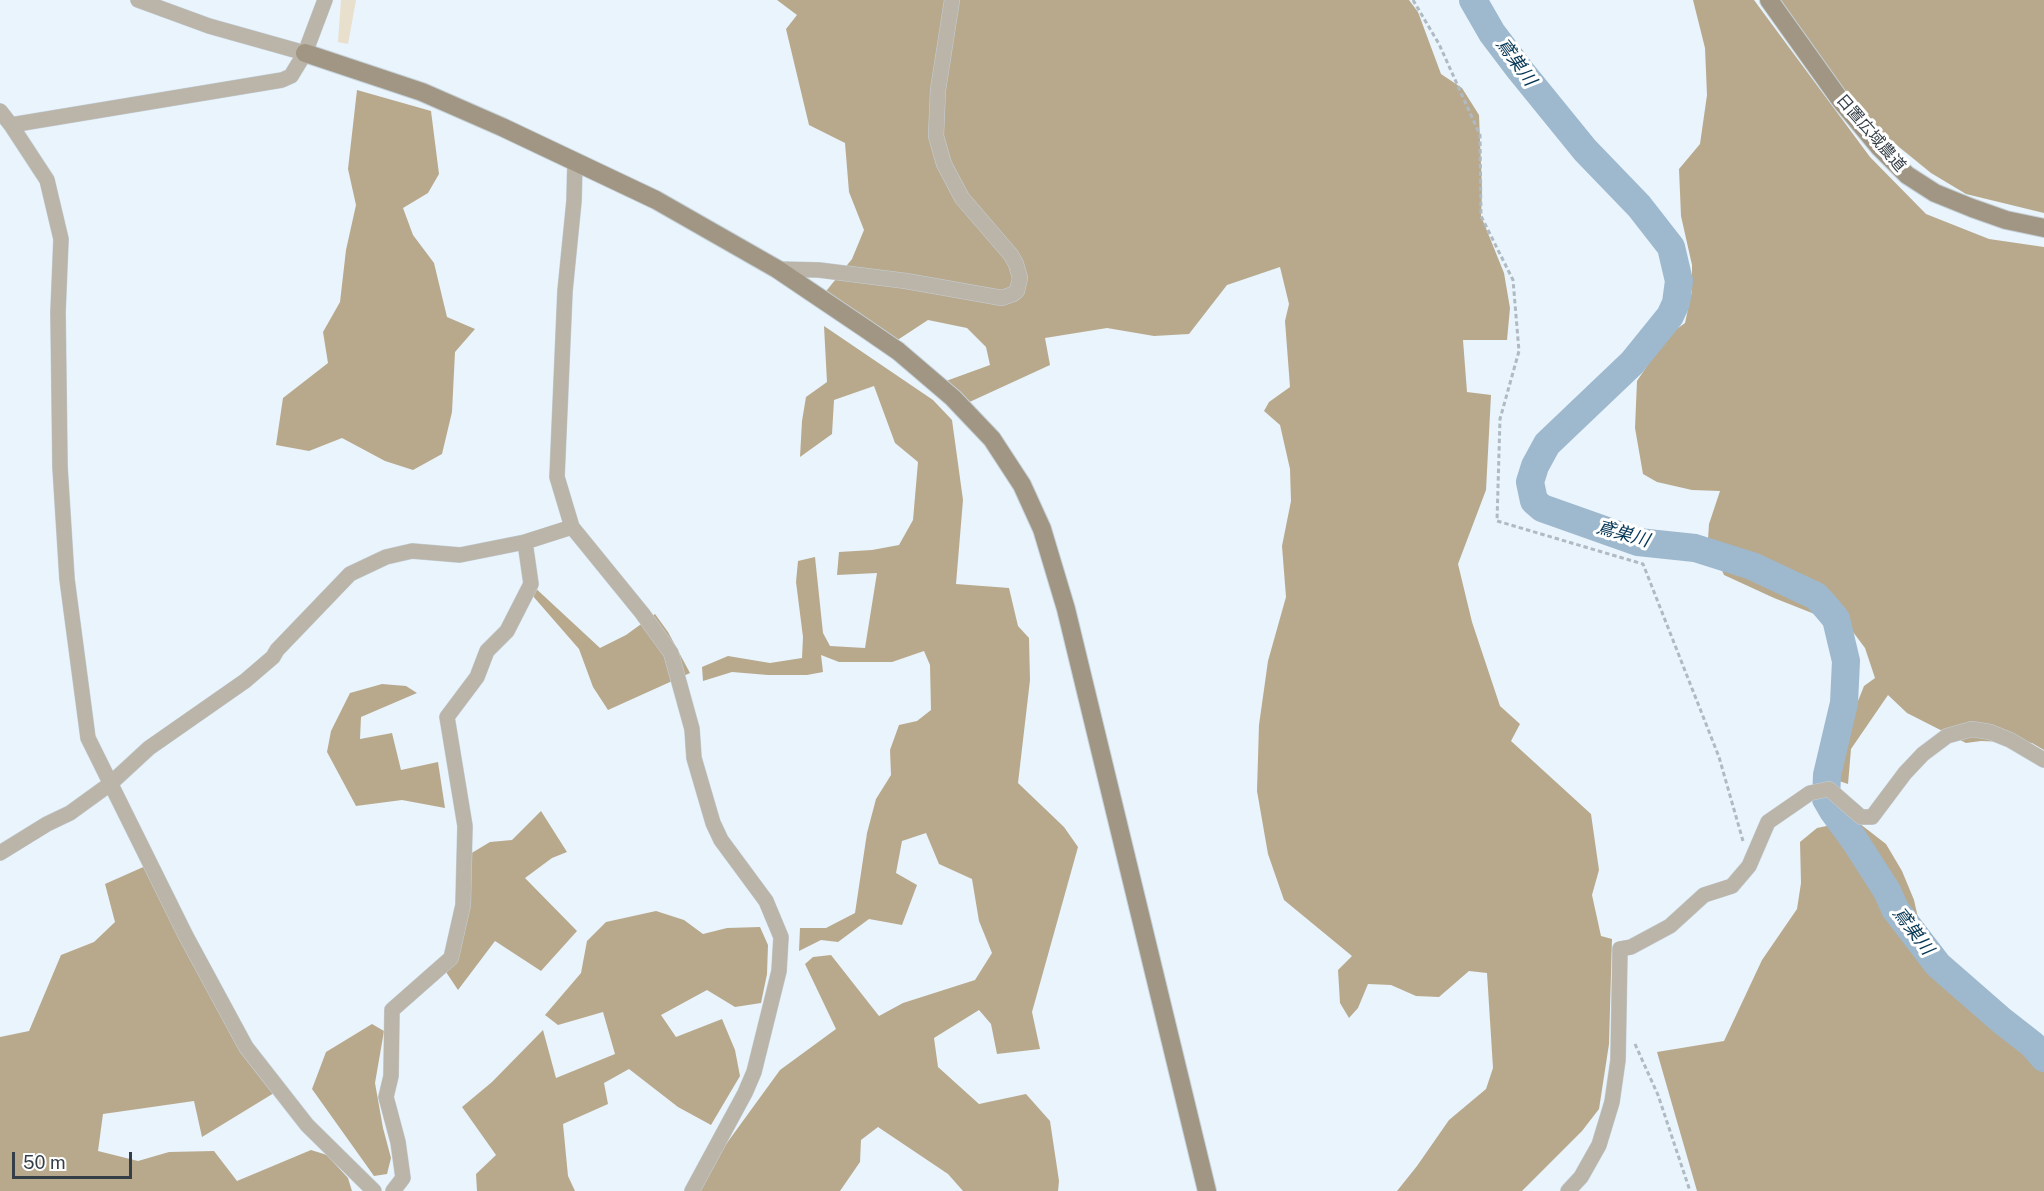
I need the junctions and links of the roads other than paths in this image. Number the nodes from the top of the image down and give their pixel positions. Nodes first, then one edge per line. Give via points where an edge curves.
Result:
1 (138, 0) edge
2 (325, 0) edge
3 (952, 0) edge
4 (1770, 0) edge
5 (305, 53) junction
6 (0, 111) edge
7 (11, 125) junction
8 (575, 161) junction
9 (2044, 228) edge
10 (777, 269) junction
11 (572, 527) junction
12 (525, 542) junction
13 (2044, 760) edge
14 (110, 784) junction
15 (0, 853) edge
16 (374, 1191) edge
17 (393, 1191) edge
18 (692, 1191) edge
19 (1207, 1191) edge
20 (1568, 1191) edge

1 - 5 street via 209,26
2 - 5 street
3 - 10 street via 938,90 936,136 944,164 962,198 1016,264 1020,278 1017,291 1002,298 906,281
4 - 9 street, 日置広域農道 via 1840,101 1907,175 1935,193 1972,208
5 - 7 street via 293,74 282,80
5 - 8 street via 422,92
6 - 7 street
7 - 14 street via 47,180 61,239 60,467 68,579 88,738
8 - 10 street via 656,200
8 - 11 street via 557,477
10 - 19 street via 898,351 953,398 992,439 1022,485 1042,529 1066,609
11 - 12 street
11 - 18 street via 671,653 713,823 766,901 782,937 779,971 754,1072
12 - 14 street via 460,555 412,551 386,557 350,574 246,681 149,748
12 - 17 street via 531,584 507,631 487,651 477,677 447,717 465,826 463,905 451,958 392,1010 391,1076 386,1097 403,1178
13 - 20 street via 2010,740 1972,729 1947,736 1923,754 1872,817 1861,817 1829,789 1810,793 1768,822 1749,867 1732,886 1704,895 1670,926 1620,949 1618,1060 1612,1102 1599,1145
14 - 15 street via 70,813
14 - 16 street via 246,1047 307,1125

